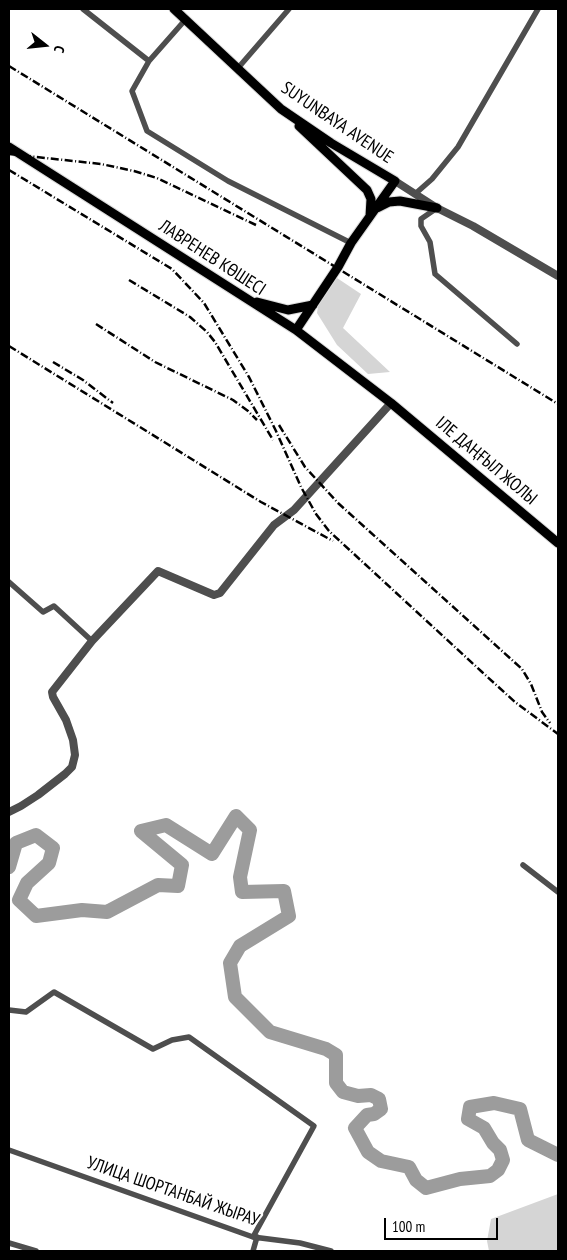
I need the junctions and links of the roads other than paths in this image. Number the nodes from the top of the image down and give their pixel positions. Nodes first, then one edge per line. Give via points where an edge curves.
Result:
1 (82, 9) edge
2 (174, 9) edge
3 (289, 9) edge
4 (538, 9) edge
5 (186, 19) junction
6 (149, 62) junction
7 (238, 68) junction
8 (281, 109) junction
9 (9, 147) edge
10 (395, 181) junction
11 (415, 194) junction
12 (437, 208) junction
13 (372, 213) junction
14 (351, 243) junction
15 (558, 276) edge
16 (246, 299) junction
17 (313, 305) junction
18 (296, 330) junction
19 (518, 344) dead end
20 (392, 404) junction
21 (558, 543) edge
22 (9, 582) edge
23 (92, 641) junction
24 (9, 812) edge
25 (523, 866) dead end
26 (558, 892) edge
27 (9, 1010) edge
28 (9, 1150) edge
29 (255, 1237) junction
30 (9, 1243) edge
31 (36, 1251) edge
32 (253, 1251) edge
33 (330, 1251) edge

1 - 6 street
2 - 5 main road, SUYUNBAYA AVENUE
3 - 7 street
4 - 11 street via 458,147
5 - 6 street
5 - 7 main road, SUYUNBAYA AVENUE
6 - 14 street via 132,91 147,131 228,181
7 - 8 main road, SUYUNBAYA AVENUE
8 - 10 main road, SUYUNBAYA AVENUE
8 - 13 main road via 367,190
9 - 16 main road, ЛАВРЕНЕВ КӨШЕСІ
10 - 11 street
10 - 13 main road
11 - 12 street
12 - 13 main road via 400,201 389,202
12 - 15 street
12 - 19 street via 421,219 421,226 430,242 435,274
13 - 14 main road
14 - 17 main road
16 - 17 main road via 288,310
16 - 18 main road, ЛАВРЕНЕВ КӨШЕСІ
17 - 18 main road
18 - 20 main road, ЛАВРЕНЕВ КӨШЕСІ
20 - 21 main road, ІЛЕ ДАҢҒЫЛ ЖОЛЫ
20 - 23 street via 294,510 274,525 220,594 214,595 158,571
22 - 23 street via 43,612 54,606
23 - 24 street via 52,692 73,740 75,755 72,767 38,795
25 - 26 street
27 - 29 street via 26,1012 54,992 153,1049 172,1040 189,1037 314,1126
28 - 29 street, УЛИЦА ШОРТАНБАЙ ЖЫРАУ
29 - 32 street
29 - 33 street, УЛИЦА ШОРТАНБАЙ ЖЫРАУ
30 - 31 street

